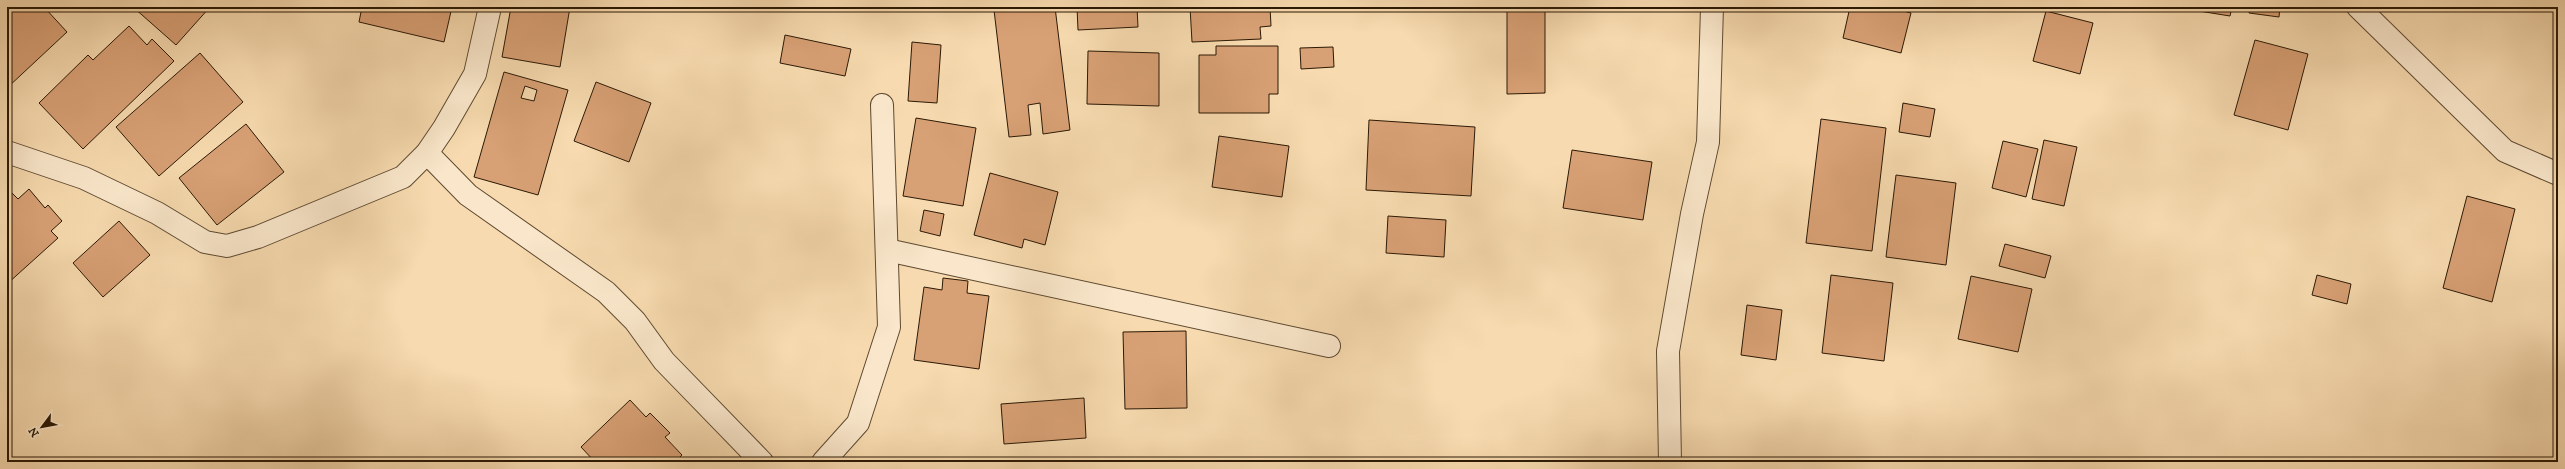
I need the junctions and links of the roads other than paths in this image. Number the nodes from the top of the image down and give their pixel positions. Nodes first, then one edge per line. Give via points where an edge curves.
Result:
1 (490, 7) edge
2 (1712, 7) edge
3 (2358, 7) edge
4 (882, 105) dead end
5 (7, 152) edge
6 (427, 153) junction
7 (2558, 174) edge
8 (887, 250) junction
9 (1329, 346) dead end
10 (762, 462) edge
11 (823, 462) edge
12 (1670, 462) edge

1 - 6 street via 475,74
2 - 12 street via 1708,142 1692,214 1668,351
3 - 7 street via 2505,151
4 - 8 street
5 - 6 street via 84,178 157,213 206,242 227,246 258,237 402,177
6 - 10 street via 468,195 606,292 635,320 664,361
8 - 9 street
8 - 11 street via 889,327 858,423

